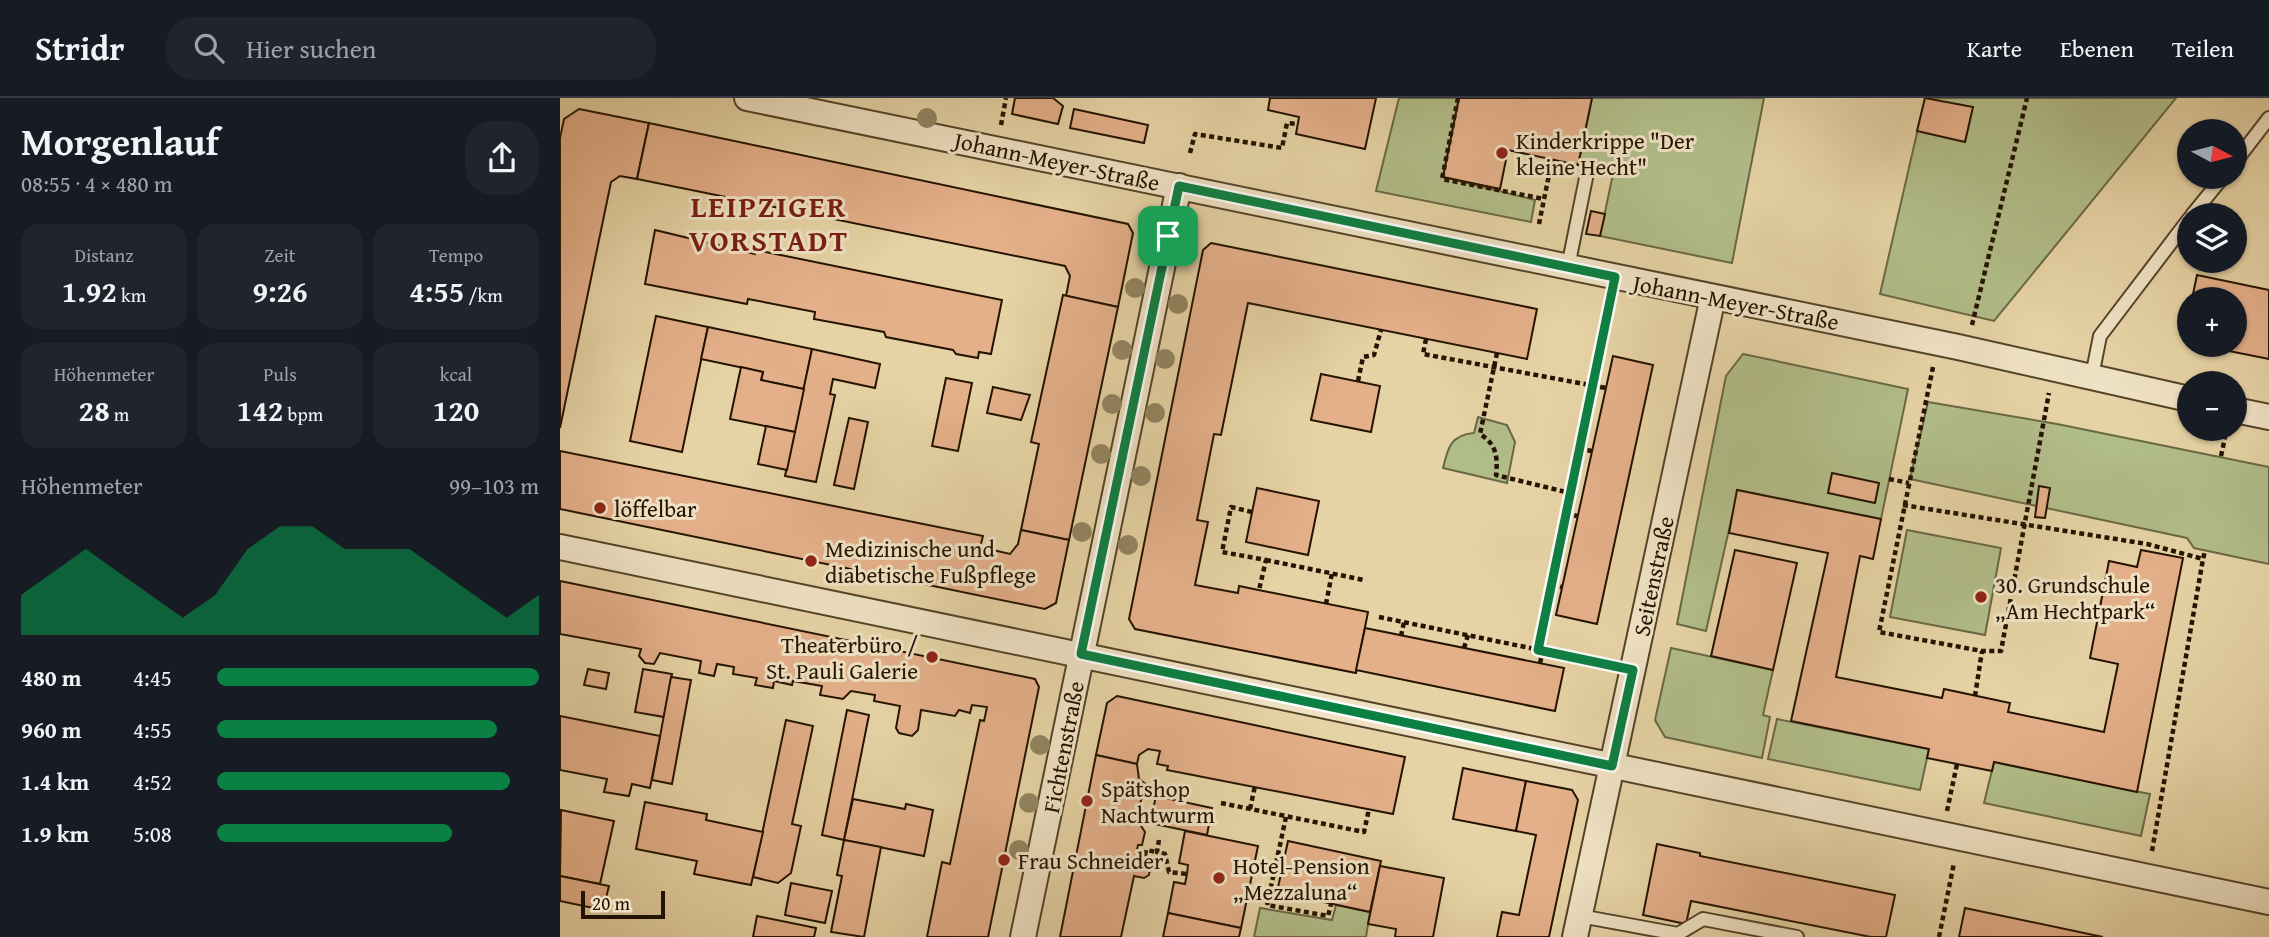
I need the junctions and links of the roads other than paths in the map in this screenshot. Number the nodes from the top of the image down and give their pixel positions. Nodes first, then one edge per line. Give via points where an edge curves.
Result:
1 (747, 98) edge
2 (2269, 118) edge
3 (2247, 146) edge
4 (1587, 173) dead end
5 (1179, 186) junction
6 (2213, 189) edge
7 (2202, 203) edge
8 (2177, 235) edge
9 (1568, 267) junction
10 (1713, 297) junction
11 (2092, 376) junction
12 (2177, 396) edge
13 (2247, 413) edge
14 (2269, 418) edge
15 (560, 547) edge
16 (1081, 654) junction
17 (1612, 766) junction
18 (2269, 902) edge
19 (1577, 927) edge
20 (1023, 937) edge
21 (1797, 937) edge

1 - 5 street, Johann-Meyer-Straße
2 - 3 lane
4 - 9 lane
5 - 9 street, Johann-Meyer-Straße
5 - 16 street, Fichtenstraße
6 - 7 lane
8 - 11 lane via 2100,335
9 - 10 street, Johann-Meyer-Straße
10 - 11 street, Johann-Meyer-Straße
10 - 17 street, Seitenstraße
11 - 12 street, Johann-Meyer-Straße
13 - 14 street
15 - 16 street
16 - 17 street
16 - 20 street, Fichtenstraße
17 - 18 street
17 - 19 street, Seitenstraße
19 - 21 lane via 1678,934 1703,919

